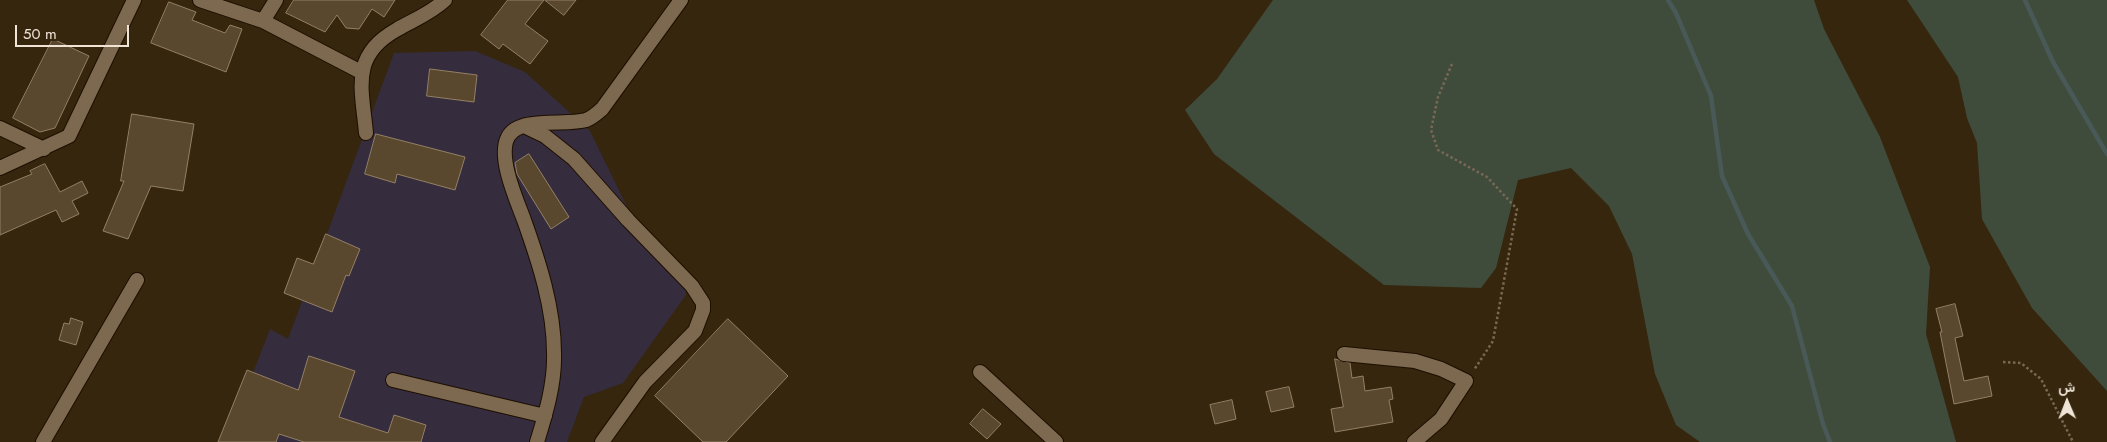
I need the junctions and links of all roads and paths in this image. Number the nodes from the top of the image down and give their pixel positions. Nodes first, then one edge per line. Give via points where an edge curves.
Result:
1 (134, 0) edge
2 (200, 0) edge
3 (276, 0) edge
4 (445, 0) edge
5 (682, 0) edge
6 (264, 21) junction
7 (1452, 64) dead end
8 (361, 72) junction
9 (522, 125) junction
10 (0, 128) edge
11 (366, 133) dead end
12 (44, 148) junction
13 (0, 168) edge
14 (137, 280) dead end
15 (1344, 354) dead end
16 (2003, 362) dead end
17 (980, 372) dead end
18 (393, 380) dead end
19 (1466, 381) junction
20 (545, 416) junction
21 (43, 442) edge
22 (538, 442) edge
23 (602, 442) edge
24 (1056, 442) edge
25 (1414, 442) edge
26 (2074, 442) edge

1 - 12 street via 69,136
2 - 6 street
3 - 6 street
4 - 8 street via 434,10 376,44
5 - 9 street via 602,109 589,119 576,122
6 - 8 street
7 - 19 path via 1438,97 1432,130 1438,150 1487,177 1517,209 1493,342
8 - 11 street
9 - 20 street via 508,136 505,149 507,171 538,259 550,311 554,354
9 - 23 street via 544,136 574,159 692,286 703,303 695,331 645,382
10 - 12 street
12 - 13 street
14 - 21 street
15 - 19 street via 1414,360
16 - 26 path via 2021,363 2041,379
17 - 24 street
18 - 20 street
19 - 25 street via 1441,419
20 - 22 street

